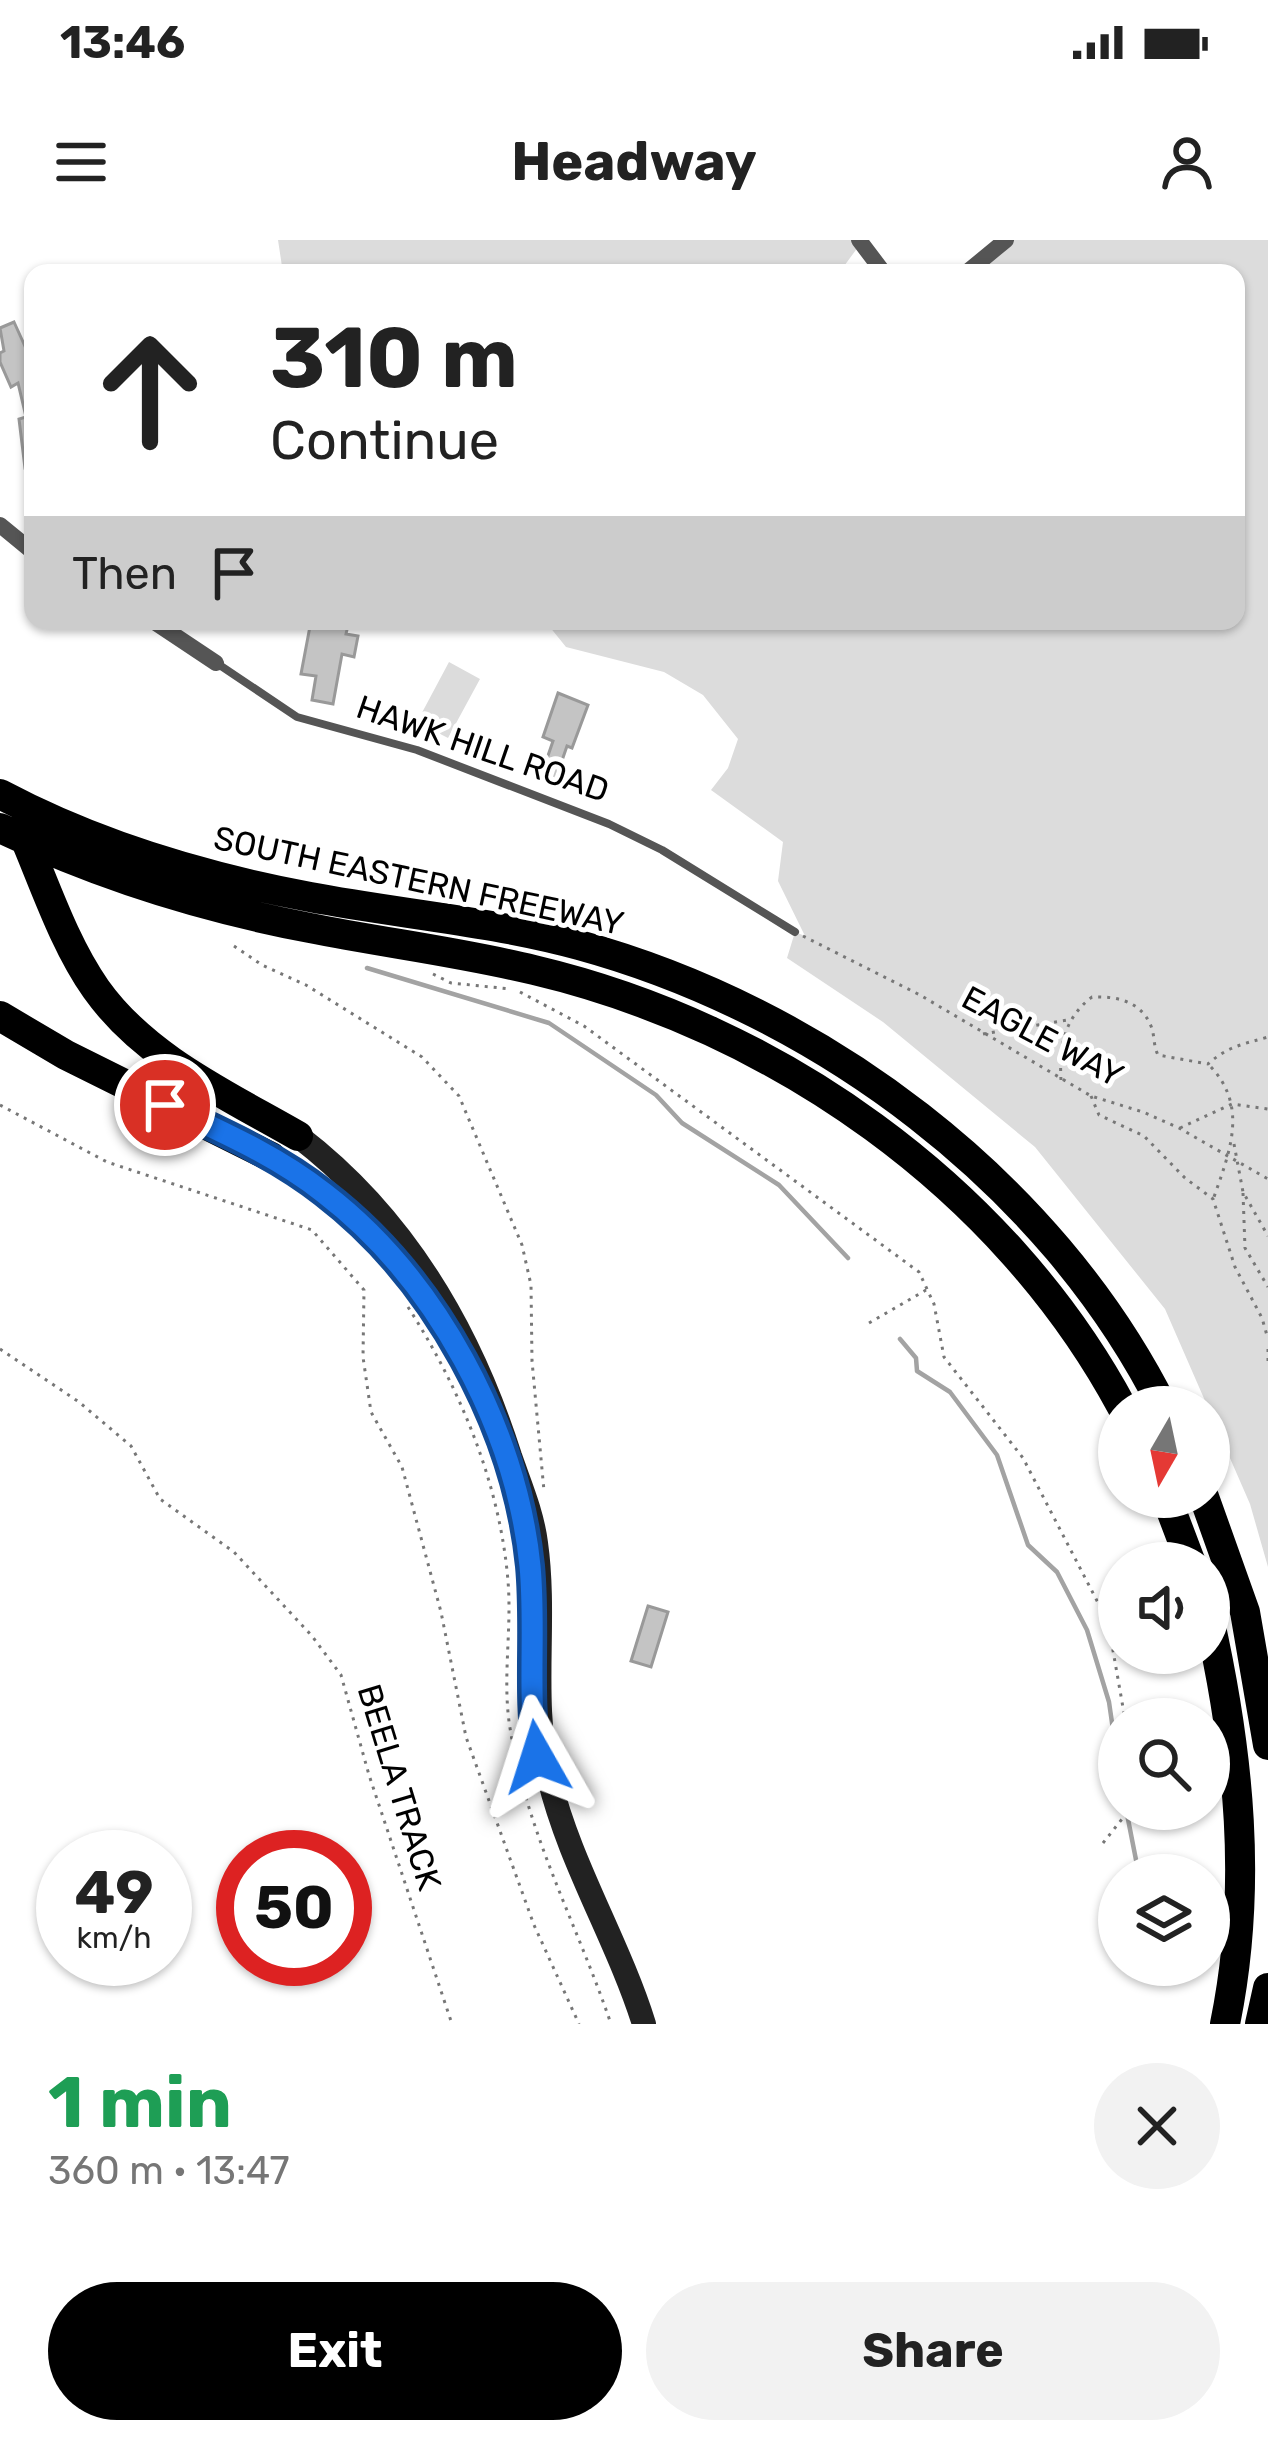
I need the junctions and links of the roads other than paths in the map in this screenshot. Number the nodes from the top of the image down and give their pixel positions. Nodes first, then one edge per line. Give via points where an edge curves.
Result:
1 (859, 240) edge
2 (1006, 240) edge
3 (877, 264) edge
4 (977, 264) edge
5 (0, 525) edge
6 (24, 545) edge
7 (166, 630) edge
8 (216, 663) joint
9 (0, 779) edge
10 (0, 794) edge
11 (0, 828) edge
12 (795, 932) road end
13 (0, 1016) edge
14 (298, 1136) joint
15 (271, 1157) joint
16 (1109, 1386) edge
17 (1150, 1386) edge
18 (1211, 1518) edge
19 (1219, 1674) edge
20 (1268, 1745) edge
21 (1268, 1988) edge
22 (639, 2024) edge
23 (1226, 2024) edge
24 (1260, 2024) edge

1 - 3 street
2 - 4 street
5 - 6 street
7 - 8 street, HAWK HILL ROAD
8 - 12 lane, HAWK HILL ROAD via 297,717 417,750 609,824
9 - 14 highway via 61,922 120,1018 158,1051
10 - 17 highway, SOUTH EASTERN FREEWAY via 86,833 236,882 578,945 651,968 795,1034 913,1113 988,1177 1094,1297
11 - 16 highway, SOUTH EASTERN FREEWAY via 153,889 617,993 728,1040 833,1098 958,1197 1065,1318
13 - 15 highway
14 - 22 main road via 368,1196 406,1244 458,1326 491,1399 536,1542 549,1780
15 - 22 main road via 354,1216 418,1286 469,1368 514,1490 530,1564 531,1710 544,1789
18 - 20 highway via 1245,1612
19 - 23 highway via 1241,1834
21 - 24 highway

